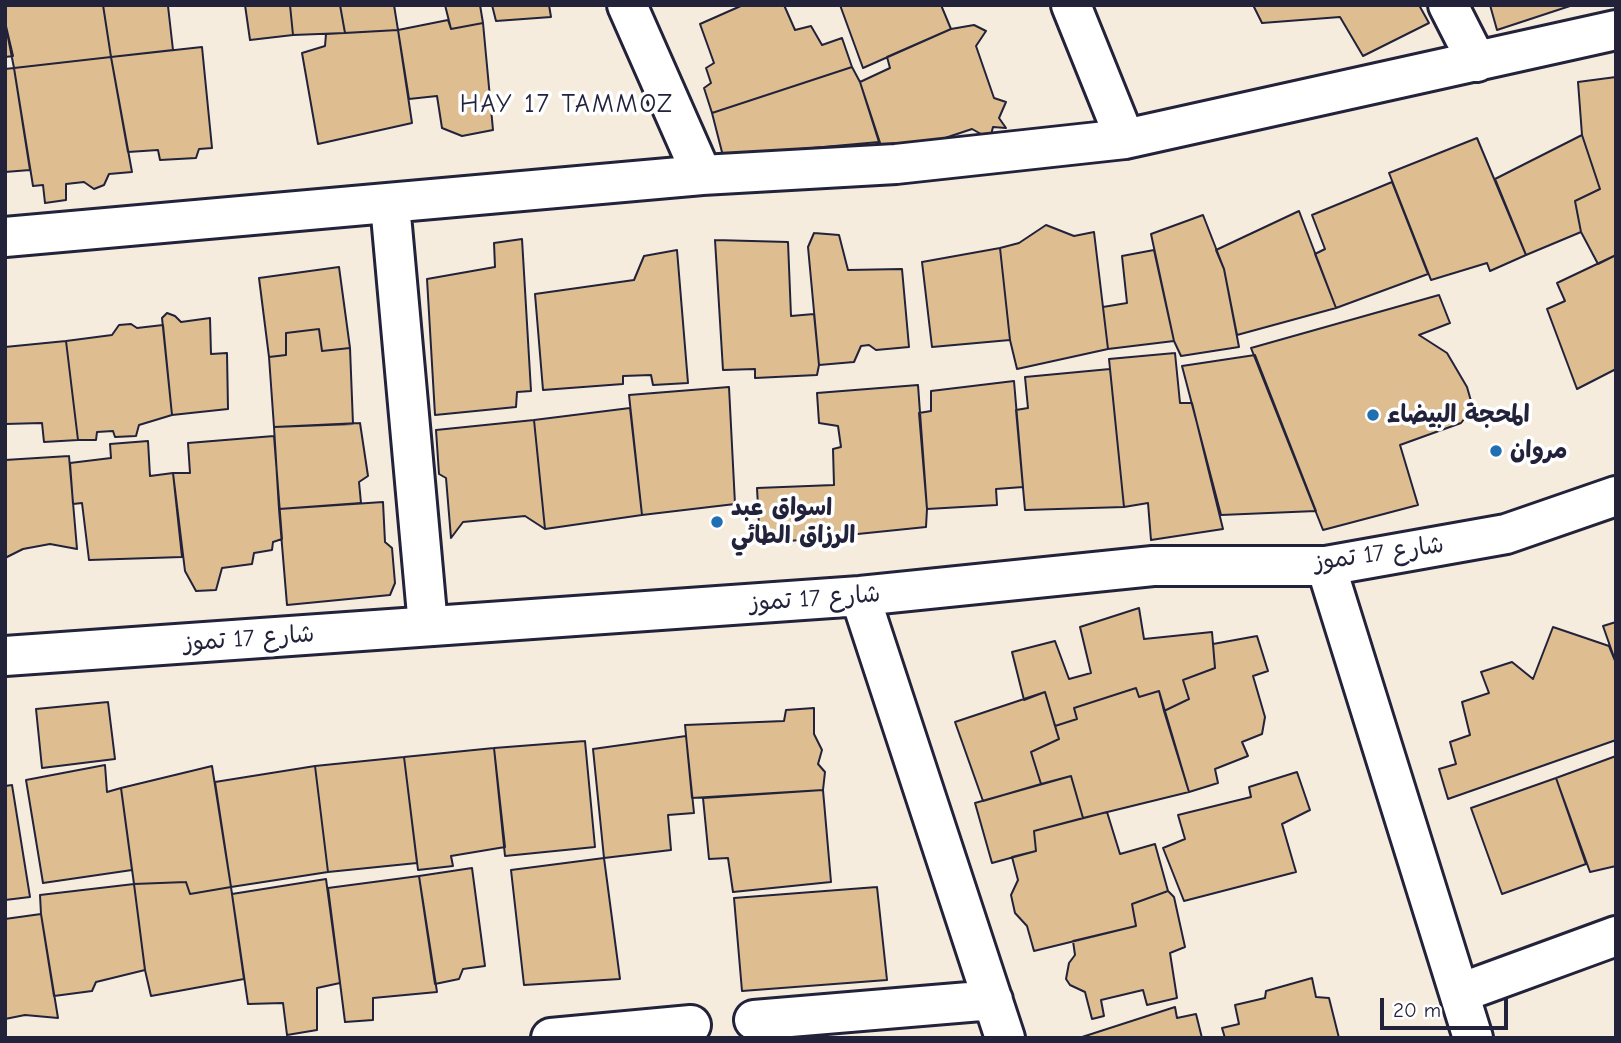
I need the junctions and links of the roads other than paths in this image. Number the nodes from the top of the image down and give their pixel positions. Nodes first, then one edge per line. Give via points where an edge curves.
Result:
1 (627, 5) edge
2 (1071, 5) edge
3 (1448, 5) edge
4 (1616, 30) edge
5 (1477, 62) junction
6 (1125, 139) junction
7 (702, 176) junction
8 (390, 204) junction
9 (5, 237) edge
10 (1616, 496) edge
11 (1326, 565) junction
12 (860, 596) junction
13 (428, 626) junction
14 (5, 656) edge
15 (1616, 936) edge
16 (1460, 993) junction
17 (993, 1000) junction
18 (754, 1020) dead end
19 (691, 1026) dead end
20 (621, 1035) edge
21 (551, 1038) edge
22 (1005, 1038) edge
23 (1473, 1038) edge

1 - 7 street
2 - 6 street
3 - 5 street
4 - 5 street
5 - 6 street
6 - 7 street via 896,164
7 - 8 street
8 - 9 street
8 - 13 street
10 - 11 street, شارع 17 تموز via 1506,534
11 - 12 street, شارع 17 تموز via 1153,566
11 - 16 street
12 - 13 street, شارع 17 تموز
12 - 17 street
13 - 14 street, شارع 17 تموز
15 - 16 street
16 - 23 street
17 - 18 street
17 - 22 street
19 - 20 street
20 - 21 street

